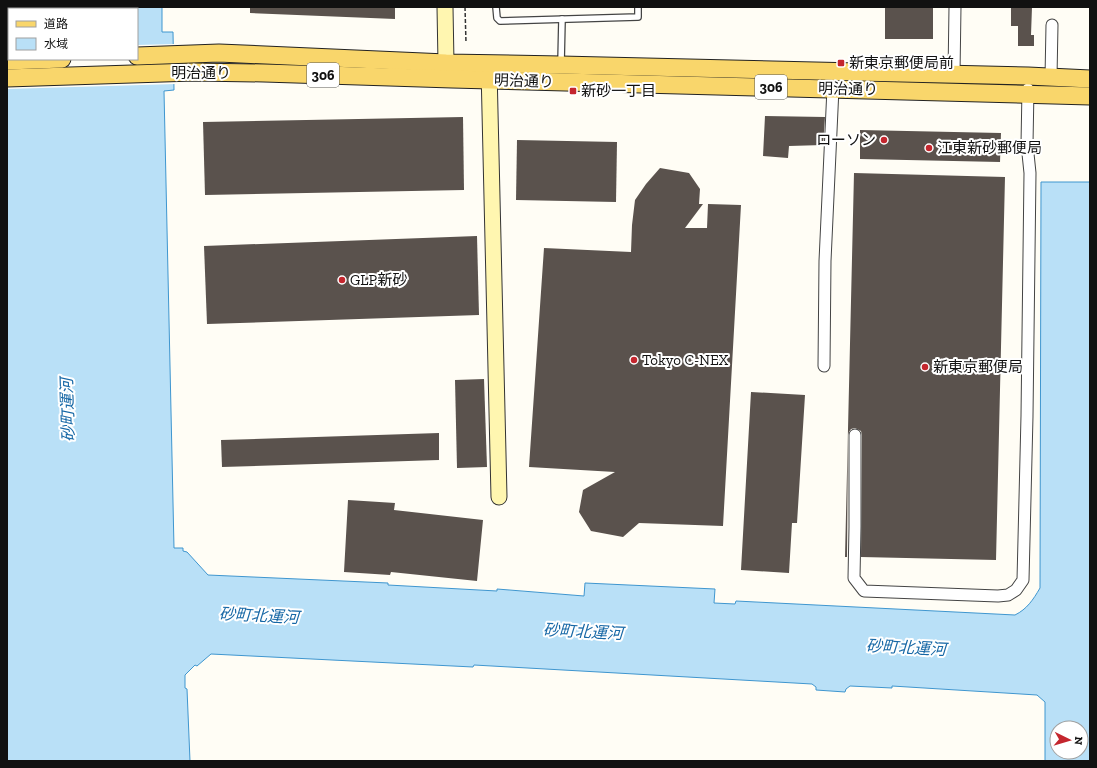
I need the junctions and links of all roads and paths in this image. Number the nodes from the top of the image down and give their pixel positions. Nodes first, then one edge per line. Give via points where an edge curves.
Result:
1 (445, 7) edge
2 (455, 7) edge
3 (465, 7) edge
4 (496, 7) edge
5 (638, 7) edge
6 (955, 7) edge
7 (562, 20) junction
8 (1052, 25) dead end
9 (466, 44) dead end
10 (138, 56) edge
11 (34, 60) edge
12 (7, 61) edge
13 (561, 65) junction
14 (451, 69) junction
15 (489, 72) junction
16 (954, 74) junction
17 (1028, 76) junction
18 (1051, 77) junction
19 (7, 78) edge
20 (1090, 78) edge
21 (833, 88) junction
22 (1028, 93) junction
23 (1090, 96) edge
24 (824, 366) dead end
25 (855, 434) dead end
26 (499, 497) dead end

1 - 14 street
2 - 14 street
3 - 9 path
4 - 7 lane via 497,18 500,21
5 - 7 lane via 638,18
6 - 16 street
7 - 13 lane
8 - 18 street
10 - 14 main road, 明治通り / 306 via 219,53
11 - 12 main road
13 - 15 main road, 明治通り / 306
13 - 16 main road, 明治通り / 306
14 - 15 main road, 明治通り / 306
14 - 19 main road, 明治通り / 306 via 194,72
15 - 21 main road, 明治通り / 306
15 - 26 street
16 - 17 main road, 明治通り / 306
17 - 18 main road, 明治通り / 306
17 - 22 street
18 - 20 main road, 明治通り / 306
21 - 22 main road, 明治通り / 306
21 - 24 street via 825,261
22 - 23 main road, 明治通り / 306
22 - 25 street via 1027,144 1030,174 1025,547 1023,580 1016,590 1008,595 998,596 864,591 854,578

